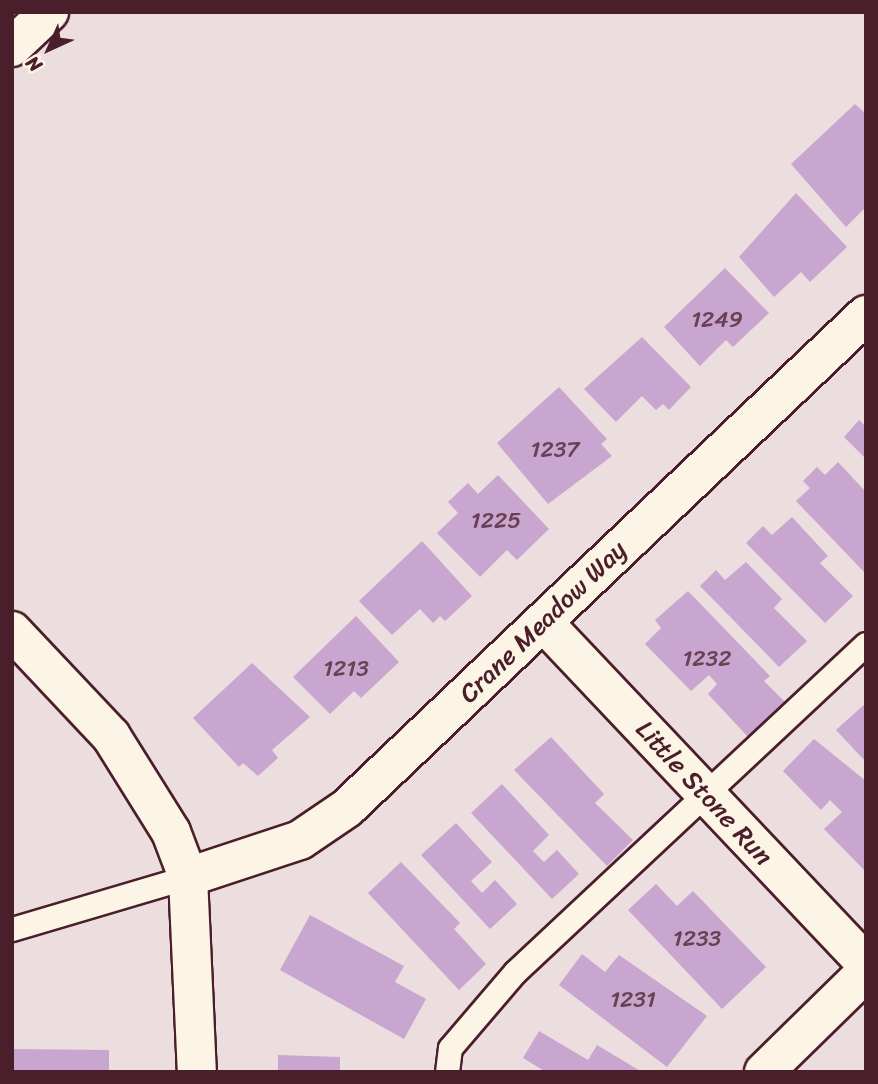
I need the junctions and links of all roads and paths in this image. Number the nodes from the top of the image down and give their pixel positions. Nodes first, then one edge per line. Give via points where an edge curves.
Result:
1 (49, 12) edge
2 (12, 47) edge
3 (866, 315) edge
4 (543, 622) junction
5 (12, 631) edge
6 (866, 644) edge
7 (705, 794) junction
8 (188, 877) junction
9 (12, 929) edge
10 (866, 964) edge
11 (866, 972) edge
12 (197, 1072) edge
13 (447, 1072) edge
14 (764, 1072) edge

1 - 2 street
3 - 4 street, Crane Meadow Way
4 - 7 street, Little Stone Run
4 - 8 street, Crane Meadow Way via 325,825 266,854
5 - 8 street via 145,781
6 - 7 lane
7 - 10 street, Little Stone Run
7 - 13 lane via 515,972 450,1048
8 - 9 lane
8 - 12 street
11 - 14 street

